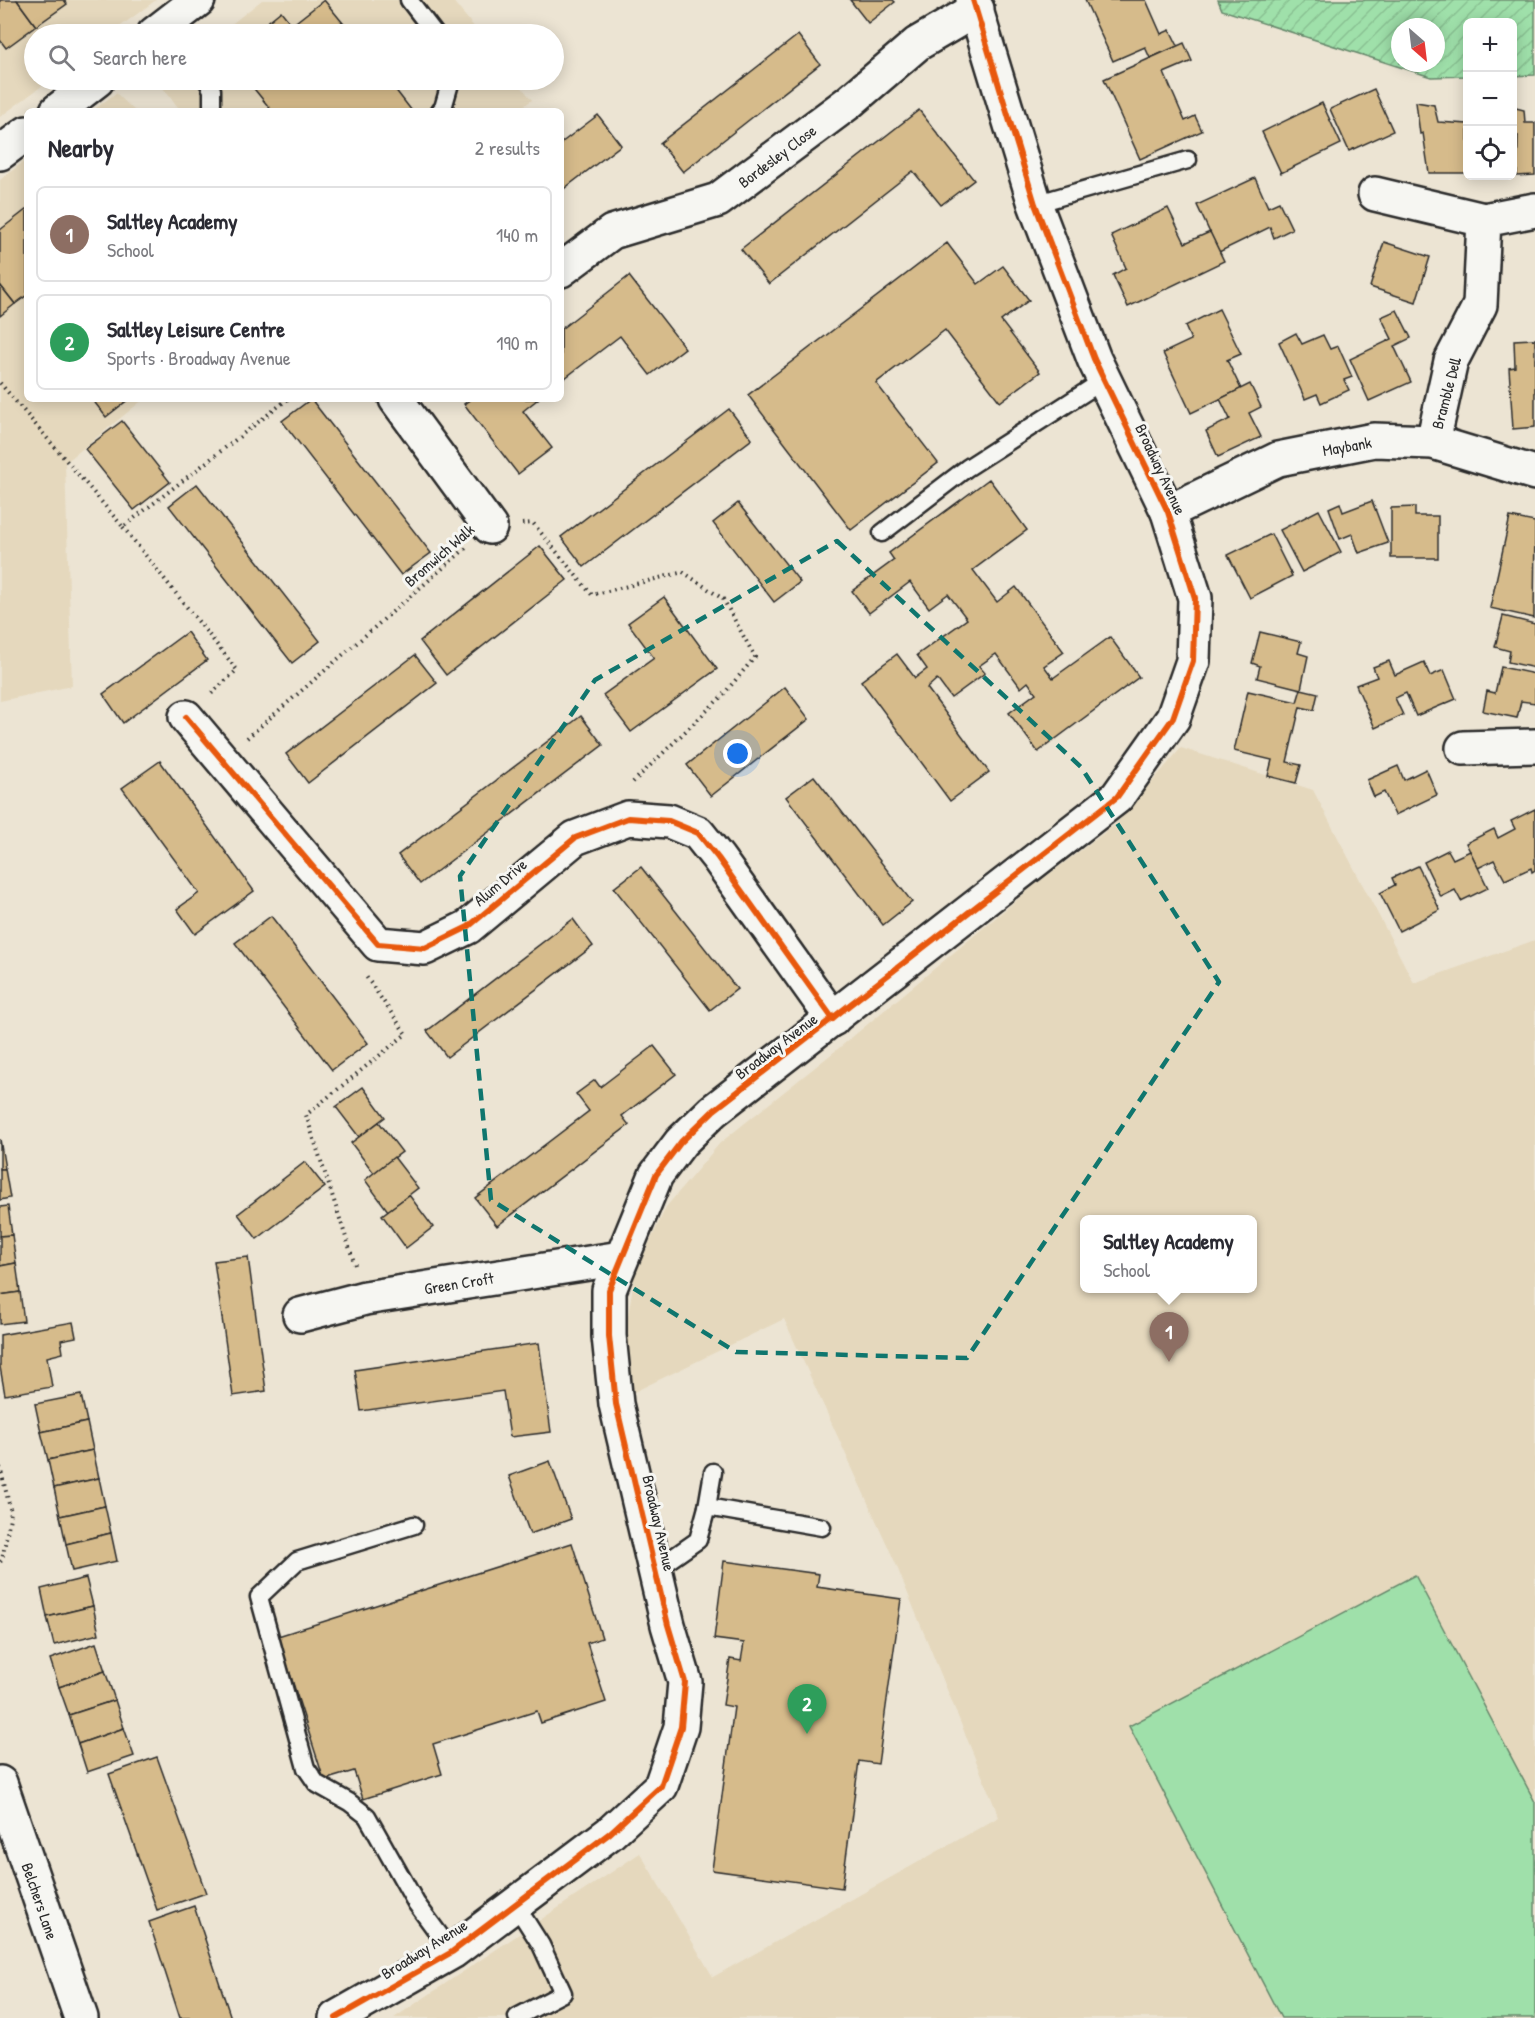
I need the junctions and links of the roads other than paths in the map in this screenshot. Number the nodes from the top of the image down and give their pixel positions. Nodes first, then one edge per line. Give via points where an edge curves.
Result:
1 (409, 0) edge
2 (975, 5) edge
3 (427, 24) edge
4 (85, 90) edge
5 (212, 90) edge
6 (448, 90) edge
7 (61, 108) edge
8 (212, 108) edge
9 (442, 108) edge
10 (24, 135) edge
11 (0, 153) edge
12 (1188, 160) dead end
13 (1375, 194) dead end
14 (1035, 204) junction
15 (1535, 210) edge
16 (1484, 220) junction
17 (564, 268) edge
18 (1104, 380) junction
19 (398, 402) edge
20 (1433, 442) junction
21 (1535, 473) edge
22 (1168, 512) junction
23 (490, 527) road end
24 (882, 532) dead end
25 (186, 717) road end
26 (1535, 746) edge
27 (1463, 748) dead end
28 (833, 1019) junction
29 (621, 1258) junction
30 (300, 1315) dead end
31 (713, 1472) dead end
32 (707, 1507) junction
33 (414, 1525) dead end
34 (822, 1527) dead end
35 (655, 1570) junction
36 (0, 1783) edge
37 (515, 1904) junction
38 (452, 1952) junction
39 (517, 2017) edge
40 (81, 2018) edge
41 (336, 2018) edge

1 - 3 lane
2 - 14 street, Broadway Avenue
2 - 17 street, Bordesley Close via 917,45 848,104 718,200 612,232
4 - 7 street
5 - 8 lane
6 - 9 lane
10 - 11 street
12 - 14 lane
13 - 16 street
14 - 18 street, Broadway Avenue
15 - 16 street
16 - 20 street, Bramble Dell via 1480,305 1451,361
18 - 22 street, Broadway Avenue
18 - 24 lane via 967,468
19 - 23 street
20 - 21 street, Maybank
20 - 22 street, Maybank via 1374,440 1278,459
22 - 28 street, Broadway Avenue via 1195,598 1194,661 1173,718 1117,797
25 - 28 street, Alum Drive via 378,944 425,948 468,927 575,838 628,818 669,821 698,832
26 - 27 street
28 - 29 street, Broadway Avenue via 713,1111 681,1142 656,1175
29 - 30 street, Green Croft via 365,1298
29 - 35 street, Broadway Avenue via 609,1290 616,1404
31 - 32 lane
32 - 34 lane
32 - 35 lane via 698,1540
33 - 38 lane via 297,1561 258,1597 306,1768 317,1784 367,1816 416,1903
35 - 37 street, Broadway Avenue via 685,1682 681,1727 661,1786 610,1833
36 - 40 street, Belchers Lane
37 - 38 street, Broadway Avenue
37 - 39 lane via 541,1945 563,1993
38 - 41 street, Broadway Avenue

